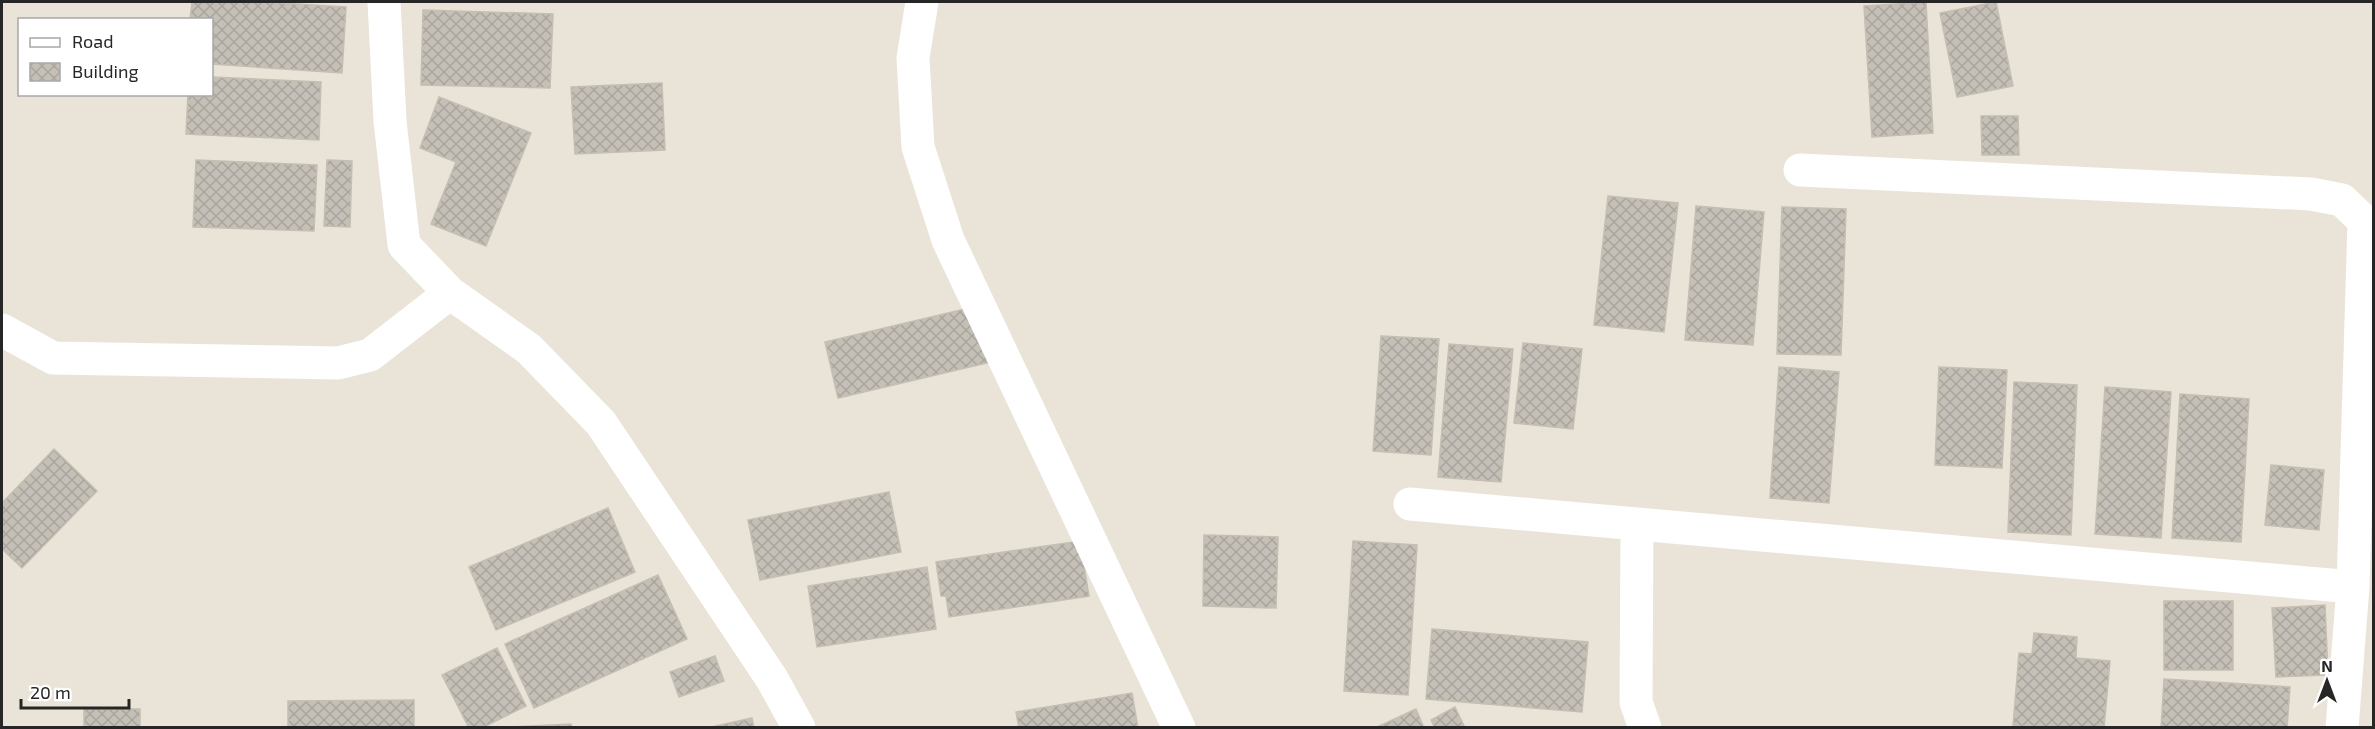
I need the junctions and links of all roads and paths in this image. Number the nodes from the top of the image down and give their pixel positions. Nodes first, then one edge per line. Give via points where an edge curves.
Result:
1 (384, 2) edge
2 (922, 2) edge
3 (1800, 170) dead end
4 (450, 292) junction
5 (2, 330) edge
6 (1410, 504) dead end
7 (1637, 524) junction
8 (2353, 587) junction
9 (798, 728) edge
10 (1179, 728) edge
11 (1645, 728) edge
12 (2342, 728) edge

1 - 4 street via 390,121 404,245
2 - 10 street via 913,58 918,147 948,240
3 - 8 street via 2312,194 2342,200 2364,221
4 - 5 street via 370,356 338,363 53,358
4 - 9 street via 529,349 601,423 772,680
6 - 7 street
7 - 8 street
7 - 11 street via 1636,702
8 - 12 street

